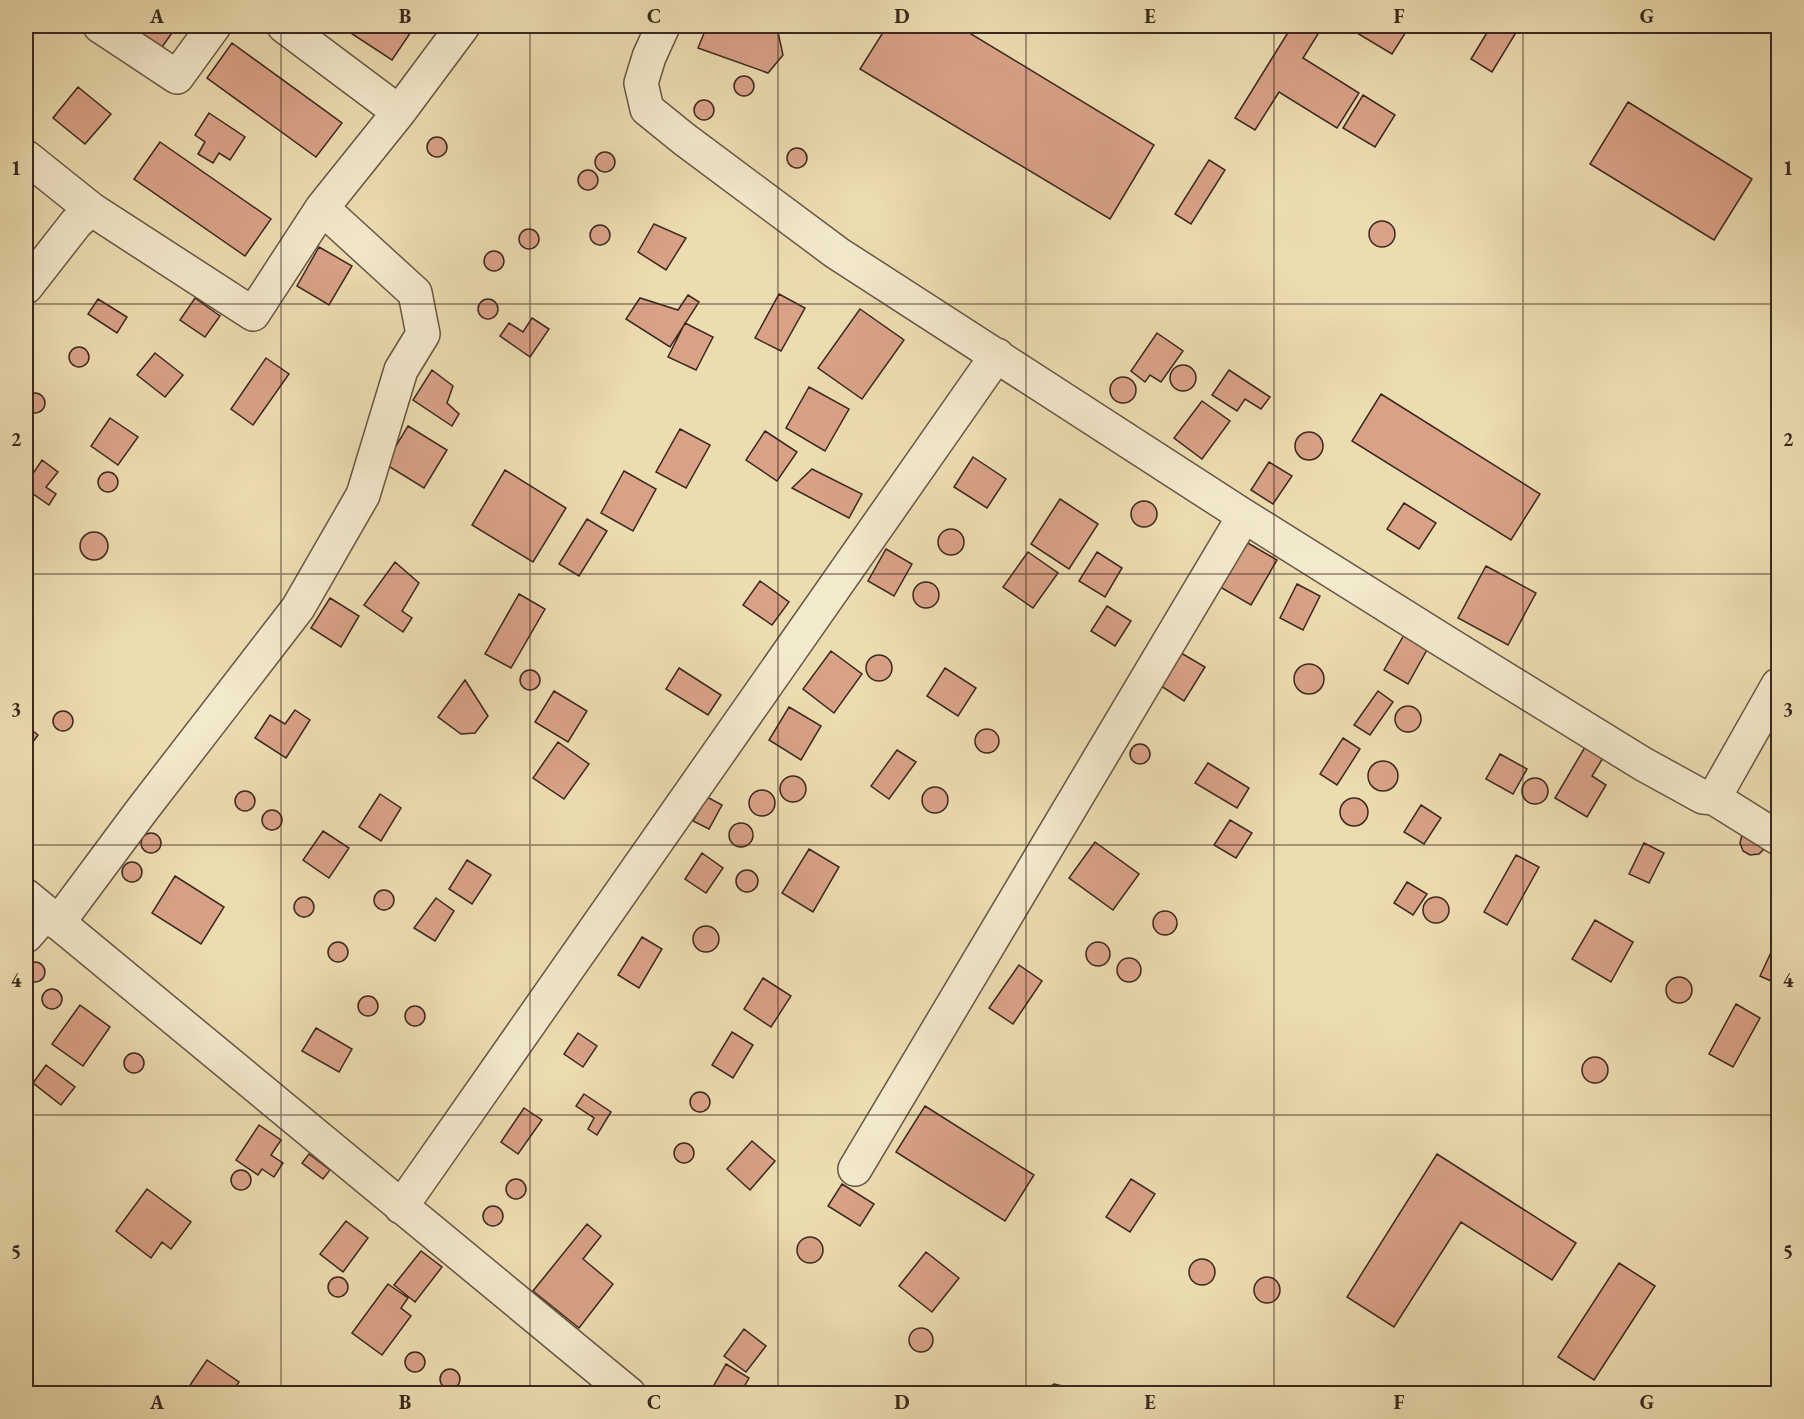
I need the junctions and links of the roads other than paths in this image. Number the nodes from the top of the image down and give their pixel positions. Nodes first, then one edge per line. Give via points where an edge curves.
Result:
1 (100, 26) edge
2 (214, 26) edge
3 (284, 26) edge
4 (463, 26) edge
5 (663, 26) edge
6 (399, 112) junction
7 (26, 157) edge
8 (322, 208) junction
9 (91, 209) junction
10 (26, 287) edge
11 (997, 355) junction
12 (1244, 516) junction
13 (1779, 685) edge
14 (1714, 798) junction
15 (1779, 838) edge
16 (39, 917) edge
17 (855, 1169) dead end
18 (401, 1207) junction
19 (629, 1394) edge

1 - 2 street via 177,76
3 - 6 street
4 - 6 street
5 - 11 street via 641,83 647,109 837,253
6 - 8 street
7 - 9 street
8 - 9 street via 253,314
8 - 16 street via 415,293 423,334 401,369 363,495 298,608
9 - 10 street
11 - 12 street
11 - 18 street
12 - 14 street via 1643,764 1702,797
12 - 17 street
13 - 14 street
14 - 15 street
16 - 18 street
18 - 19 street

